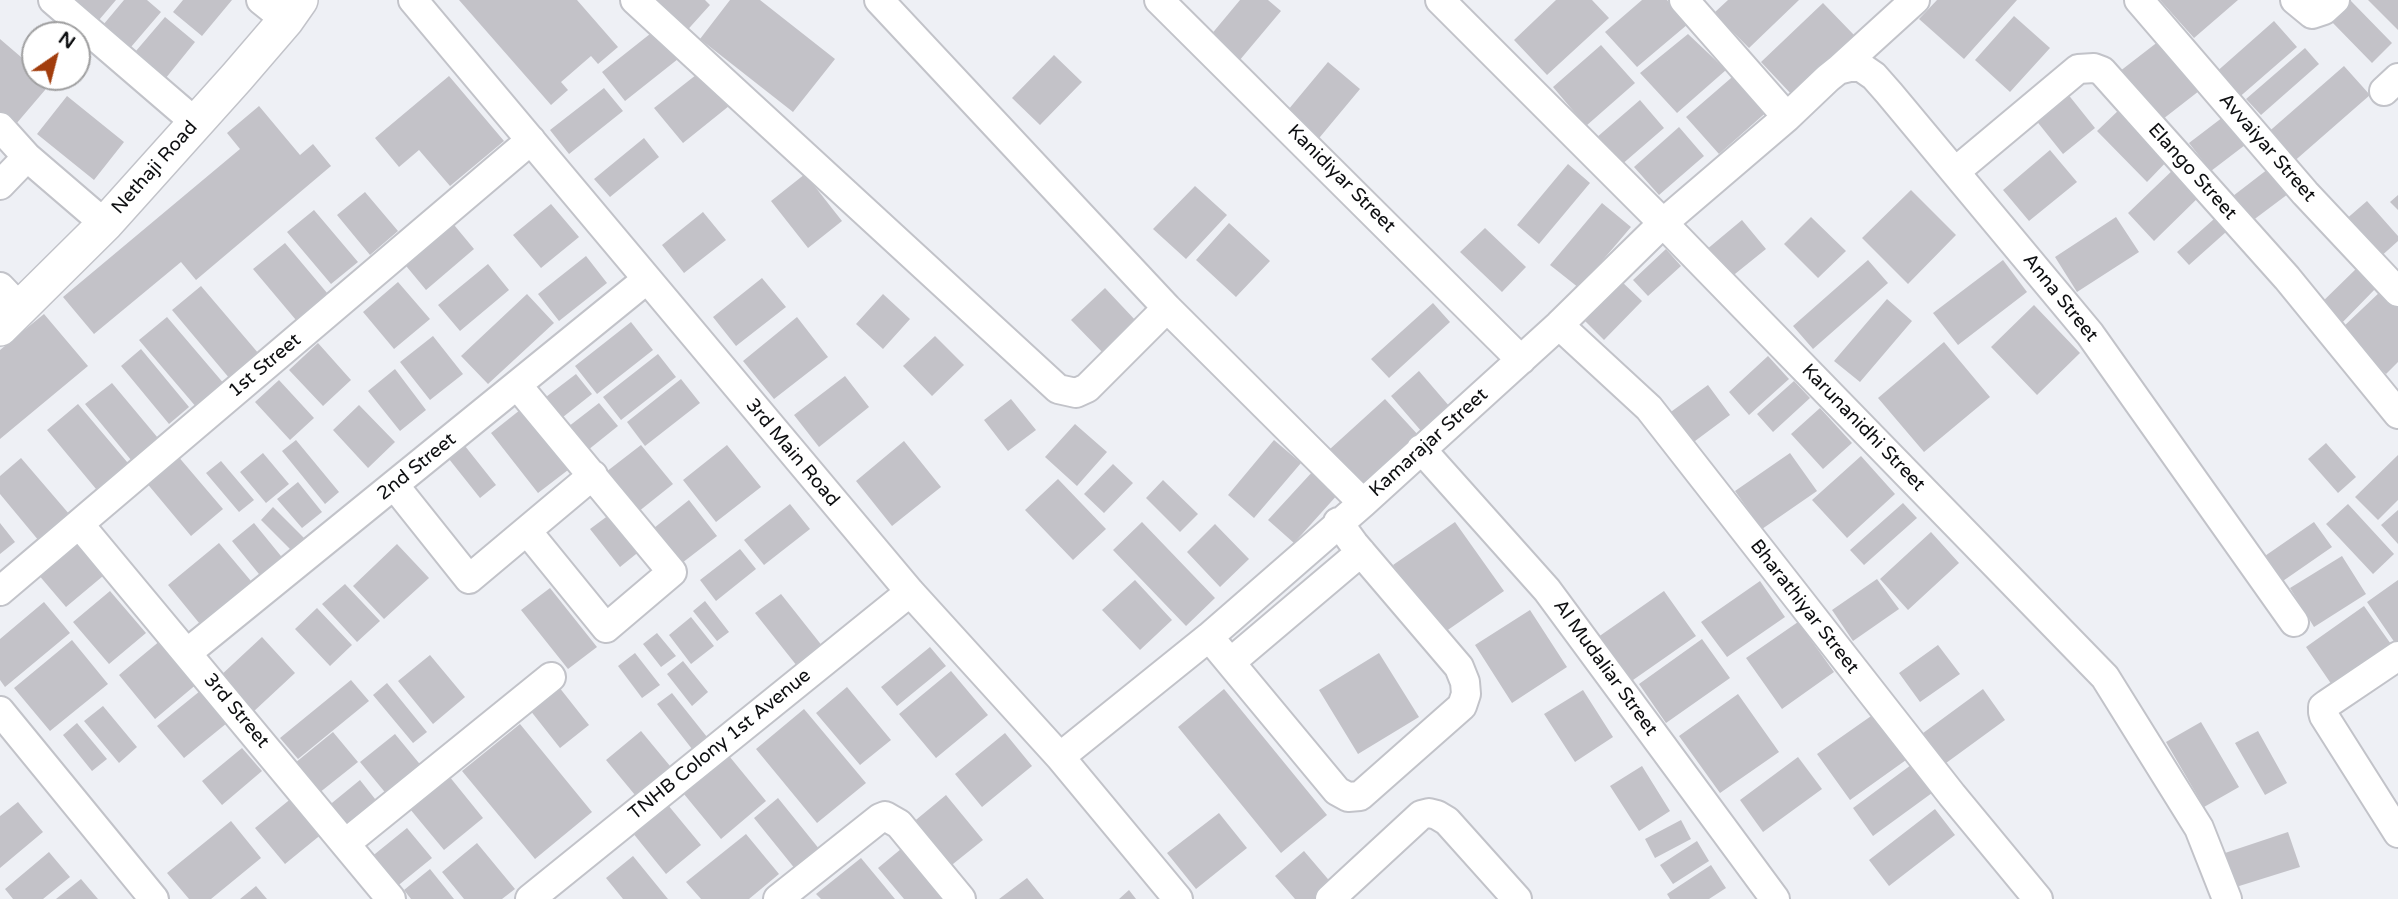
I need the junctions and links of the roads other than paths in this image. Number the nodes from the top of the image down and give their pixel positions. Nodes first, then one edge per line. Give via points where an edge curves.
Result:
1 (54, 0) edge
2 (413, 0) edge
3 (635, 0) edge
4 (879, 0) edge
5 (1159, 0) edge
6 (1440, 0) edge
7 (1684, 0) edge
8 (1915, 0) edge
9 (2139, 0) edge
10 (2295, 0) edge
11 (2335, 0) edge
12 (283, 7) edge
13 (1838, 70) junction
14 (1787, 117) junction
15 (196, 122) junction
16 (0, 127) edge
17 (531, 140) junction
18 (27, 157) junction
19 (1956, 172) junction
20 (0, 185) edge
21 (1663, 223) junction
22 (105, 224) junction
23 (646, 280) junction
24 (2398, 292) edge
25 (7, 308) edge
26 (1167, 308) junction
27 (1559, 325) junction
28 (1521, 360) junction
29 (517, 385) junction
30 (2398, 414) edge
31 (1420, 449) junction
32 (593, 475) junction
33 (394, 485) junction
34 (1363, 503) junction
35 (1338, 522) junction
36 (79, 524) junction
37 (527, 531) junction
38 (1361, 552) junction
39 (0, 591) edge
40 (910, 592) junction
41 (2294, 622) dead end
42 (1209, 637) junction
43 (187, 653) junction
44 (2398, 656) edge
45 (1230, 662) junction
46 (551, 677) dead end
47 (0, 711) edge
48 (1060, 757) junction
49 (2398, 834) edge
50 (346, 844) junction
51 (1345, 894) edge
52 (154, 899) edge
53 (391, 899) edge
54 (530, 899) edge
55 (778, 899) edge
56 (961, 899) edge
57 (1178, 899) edge
58 (1517, 899) edge
59 (1775, 899) edge
60 (2038, 899) edge
61 (2227, 899) edge

1 - 15 street
2 - 17 street, 3rd Main Road
3 - 26 street via 1058,389 1076,393 1087,388
4 - 26 street
5 - 28 street, Kanidiyar Street
6 - 21 street, Karunanidhi Street
7 - 14 street
8 - 13 street
9 - 24 street, Avvaiyar Street via 2305,193
10 - 11 street via 2312,14
12 - 15 street, Nethaji Road
13 - 14 street
13 - 19 street, Anna Street via 1861,67 1874,76
14 - 21 street, Kamarajar Street
15 - 22 street, Nethaji Road
16 - 18 street
17 - 23 street, 3rd Main Road
17 - 36 street, 1st Street
18 - 20 street
18 - 22 street
19 - 30 street, Elango Street via 2078,69 2102,71 2287,278
19 - 41 street, Anna Street via 2090,334
21 - 27 street, Kamarajar Street
21 - 61 street, Karunanidhi Street via 2105,677 2199,828
22 - 25 street, Nethaji Road
23 - 29 street, 2nd Street
23 - 40 street, 3rd Main Road
26 - 34 street
27 - 28 street, Kamarajar Street
27 - 60 street, Bharathiyar Street via 1649,408
28 - 31 street, Kamarajar Street
29 - 32 street
29 - 33 street, 2nd Street
31 - 34 street, Kamarajar Street
31 - 59 street, Al Mudaliar Street via 1547,590
32 - 37 street
32 - 37 street via 672,572 606,628
33 - 37 street via 469,579
33 - 43 street, 2nd Street
34 - 35 street, Kamarajar Street
35 - 38 street
35 - 42 street, Kamarajar Street
36 - 39 street, 1st Street
36 - 43 street, 3rd Street
38 - 45 street
38 - 45 street via 1458,667 1466,694 1462,706 1360,796 1348,797 1337,790
40 - 48 street, 3rd Main Road
40 - 54 street, TNHB Colony 1st Avenue
42 - 45 street
42 - 48 street, Kamarajar Street
43 - 50 street, 3rd Street
44 - 49 street via 2323,707 2324,716
46 - 50 street
47 - 52 street
48 - 57 street, 3rd Main Road
50 - 53 street, 3rd Street
51 - 58 street via 1421,815 1429,813 1447,821
55 - 56 street via 885,816 899,824

